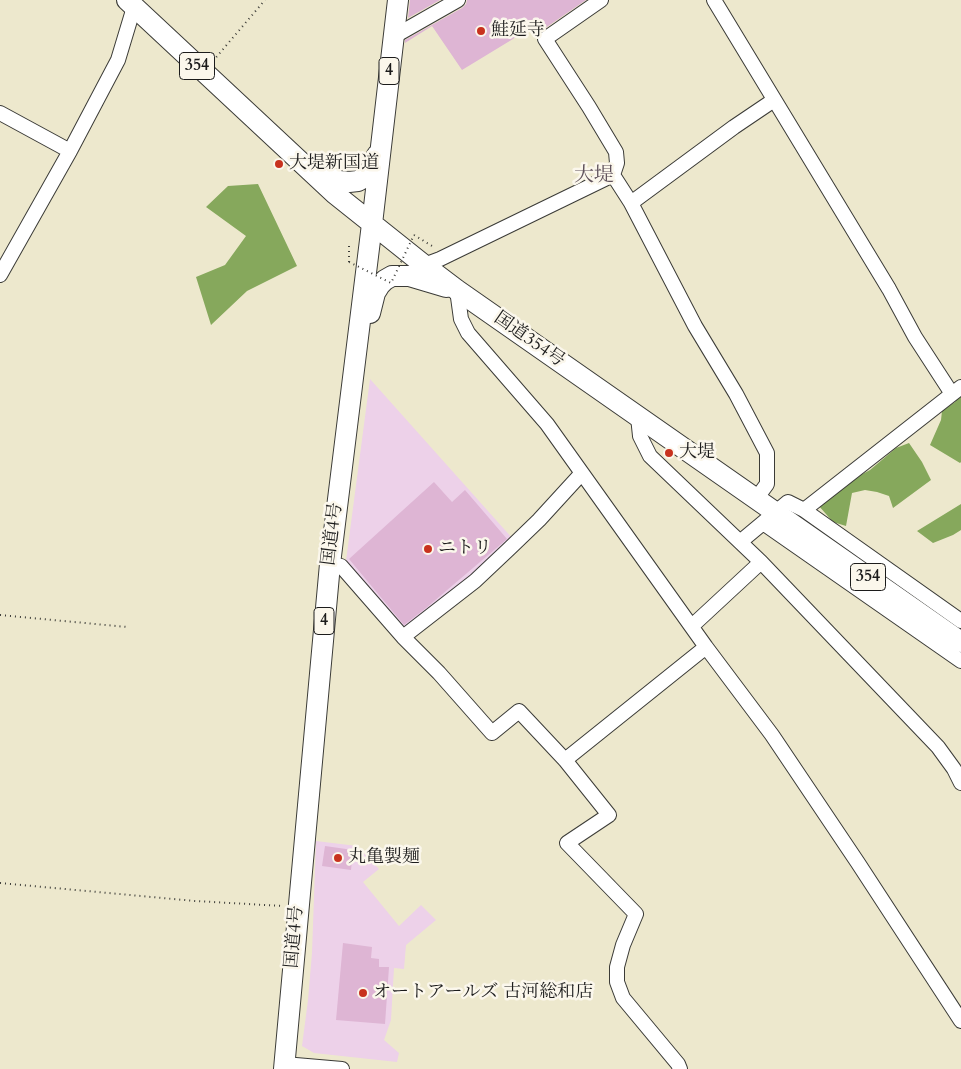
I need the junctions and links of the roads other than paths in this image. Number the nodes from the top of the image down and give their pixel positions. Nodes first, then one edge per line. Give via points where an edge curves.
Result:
1 (398, 0) edge
2 (458, 0) edge
3 (601, 0) edge
4 (714, 0) edge
5 (131, 3) edge
6 (393, 37) junction
7 (774, 100) junction
8 (0, 113) edge
9 (382, 141) junction
10 (70, 150) junction
11 (302, 164) junction
12 (613, 175) junction
13 (631, 203) junction
14 (372, 224) junction
15 (424, 265) junction
16 (0, 275) edge
17 (457, 290) junction
18 (354, 362) junction
19 (956, 390) edge
20 (638, 417) junction
21 (582, 473) junction
22 (756, 499) junction
23 (804, 510) junction
24 (769, 518) junction
25 (740, 542) junction
26 (761, 562) junction
27 (330, 564) junction
28 (961, 621) edge
29 (692, 626) junction
30 (403, 637) junction
31 (961, 642) edge
32 (706, 646) junction
33 (961, 661) edge
34 (565, 760) junction
35 (961, 782) edge
36 (961, 1021) edge
37 (284, 1066) edge
38 (342, 1069) edge
39 (680, 1069) edge

1 - 6 highway, 国道4号 / 4
2 - 6 street
3 - 12 street via 546,40 616,152
4 - 7 street
5 - 10 street via 118,60
5 - 11 highway, 国道354号 / 354
6 - 9 highway, 国道4号 / 4
7 - 13 street
7 - 19 street via 915,337
8 - 10 street
9 - 11 highway via 370,171 358,181 339,181
9 - 14 highway, 国道4号 / 4
10 - 16 street
11 - 14 highway, 国道354号 / 354
12 - 13 street
12 - 15 street
13 - 22 street via 694,326 736,394 767,454 767,484
14 - 15 highway, 国道354号 / 354
14 - 18 highway, 国道4号 / 4
15 - 17 highway, 国道354号 / 354
17 - 18 highway via 409,276 392,276 380,284 375,293 366,340
17 - 20 highway, 国道354号 / 354
17 - 21 street via 461,319 468,333 547,424
18 - 27 highway, 国道4号 / 4
19 - 23 street
20 - 22 highway, 国道354号 / 354
20 - 25 street via 640,436 650,456
21 - 29 street
21 - 30 street via 510,548
22 - 24 highway, 国道354号 / 354
23 - 24 street via 788,502
23 - 28 street
24 - 25 street
24 - 31 highway, 国道354号 / 354
24 - 33 street
25 - 26 street
26 - 29 street
26 - 35 street via 938,747
27 - 30 street via 341,566
27 - 37 highway, 国道4号 / 4
29 - 32 street
30 - 34 street via 492,733 519,711
32 - 34 street
32 - 36 street via 772,735
34 - 39 street via 609,814 567,843 636,914 623,945 617,982 623,998
37 - 38 street

